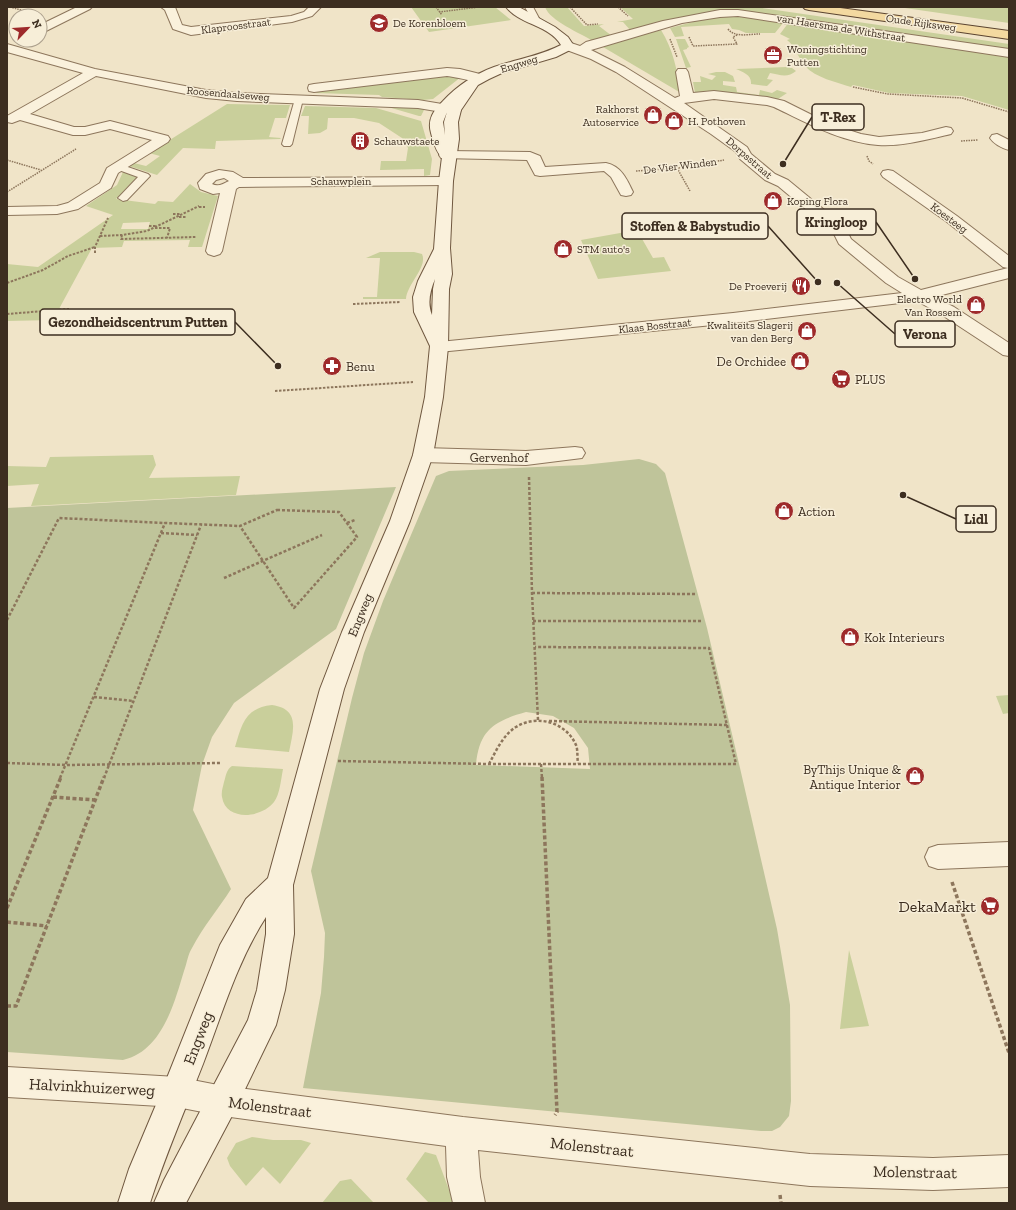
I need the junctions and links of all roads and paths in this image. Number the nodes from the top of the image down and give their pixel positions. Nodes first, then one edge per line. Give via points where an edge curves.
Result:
1 (86, 7) edge
2 (167, 7) edge
3 (315, 7) edge
4 (436, 7) edge
5 (479, 7) edge
6 (512, 7) edge
7 (522, 7) edge
8 (529, 7) edge
9 (570, 7) edge
10 (809, 7) edge
11 (439, 12) junction
12 (442, 15) dead end
13 (537, 22) junction
14 (665, 25) junction
15 (48, 26) edge
16 (731, 33) dead end
17 (737, 35) dead end
18 (1009, 35) edge
19 (624, 36) junction
20 (689, 37) dead end
21 (733, 37) junction
22 (568, 46) junction
23 (7, 48) edge
24 (582, 50) junction
25 (1009, 53) edge
26 (94, 72) junction
27 (682, 72) joint
28 (476, 82) junction
29 (853, 87) dead end
30 (269, 91) dead end
31 (299, 99) junction
32 (681, 100) junction
33 (448, 109) junction
34 (1009, 112) edge
35 (13, 118) edge
36 (113, 126) junction
37 (946, 131) dead end
38 (997, 138) dead end
39 (287, 144) dead end
40 (1009, 146) edge
41 (744, 156) junction
42 (448, 158) junction
43 (7, 160) edge
44 (119, 167) junction
45 (677, 168) junction
46 (41, 171) junction
47 (615, 172) junction
48 (888, 174) dead end
49 (446, 181) junction
50 (233, 186) junction
51 (208, 188) joint
52 (690, 191) dead end
53 (7, 192) edge
54 (626, 192) dead end
55 (123, 198) dead end
56 (199, 207) junction
57 (210, 207) dead end
58 (7, 211) edge
59 (173, 214) dead end
60 (183, 214) junction
61 (178, 217) junction
62 (187, 217) dead end
63 (108, 218) dead end
64 (149, 226) dead end
65 (157, 226) junction
66 (153, 228) junction
67 (122, 235) junction
68 (100, 236) junction
69 (200, 237) dead end
70 (166, 238) junction
71 (95, 247) junction
72 (442, 248) junction
73 (214, 251) dead end
74 (95, 253) dead end
75 (1009, 264) edge
76 (1009, 273) edge
77 (7, 283) edge
78 (919, 296) junction
79 (421, 302) junction
80 (353, 304) dead end
81 (69, 309) dead end
82 (7, 314) edge
83 (439, 347) junction
84 (1009, 351) edge
85 (436, 381) junction
86 (274, 391) dead end
87 (576, 453) dead end
88 (423, 455) junction
89 (526, 458) junction
90 (355, 520) dead end
91 (165, 523) junction
92 (347, 523) junction
93 (201, 525) junction
94 (240, 526) junction
95 (161, 533) junction
96 (197, 535) junction
97 (322, 535) dead end
98 (263, 561) junction
99 (224, 578) dead end
100 (532, 593) junction
101 (695, 594) dead end
102 (7, 620) edge
103 (533, 621) junction
104 (702, 621) dead end
105 (535, 647) junction
106 (94, 697) junction
107 (133, 700) junction
108 (538, 720) junction
109 (549, 721) junction
110 (727, 726) junction
111 (312, 760) junction
112 (7, 763) edge
113 (221, 763) dead end
114 (109, 764) junction
115 (489, 764) junction
116 (541, 764) junction
117 (578, 764) junction
118 (66, 765) junction
119 (53, 797) junction
120 (95, 800) junction
121 (1009, 854) edge
122 (941, 857) joint
123 (280, 885) junction
124 (7, 908) edge
125 (7, 922) edge
126 (47, 926) junction
127 (7, 1006) edge
128 (1009, 1053) edge
129 (7, 1082) edge
130 (177, 1092) junction
131 (224, 1101) junction
132 (463, 1133) junction
133 (544, 1142) junction
134 (1009, 1171) edge
135 (134, 1203) edge
136 (170, 1203) edge
137 (469, 1203) edge

1 - 15 street
2 - 3 street, Klaproosstraat via 170,8 177,27 191,31 292,19 308,14
4 - 11 path
5 - 11 path
6 - 13 street
7 - 13 street
8 - 13 lane
9 - 19 path via 587,25 610,22
10 - 18 main road, Oude Rijksweg
11 - 12 path
13 - 22 street via 559,34
14 - 19 street, van Haersma de Withstraat
14 - 25 street, van Haersma de Withstraat via 708,15 738,13
14 - 27 path
16 - 21 path
17 - 21 path
19 - 24 street, van Haersma de Withstraat via 590,45
20 - 21 path via 693,46 737,44
22 - 24 street, Dorpsstraat
22 - 28 street, Engweg via 549,55 498,70
23 - 26 street, Roosendaalseweg
24 - 32 street, Dorpsstraat
26 - 31 street, Roosendaalseweg via 206,94
26 - 35 street
27 - 32 street
28 - 30 street, Roosendaalseweg via 460,72 447,72 289,91
28 - 33 street, Engweg via 455,96
29 - 34 path via 893,95 962,98
31 - 33 street, Roosendaalseweg via 411,104
31 - 39 lane
32 - 37 street via 714,95 767,100 832,130 879,141 922,137
32 - 41 street, Dorpsstraat via 742,150
33 - 42 street, Engweg
35 - 36 street via 73,131
36 - 44 street via 163,139
36 - 46 path
38 - 40 street
41 - 45 path, De Vier Winden
41 - 78 street, Dorpsstraat via 770,177 783,183 840,230 844,241 892,280
42 - 47 street via 523,155 535,159 540,172 606,167
42 - 49 street, Engweg
43 - 46 path
44 - 55 lane via 145,176
44 - 58 street via 112,171 106,185 73,206 57,210
45 - 47 path, De Vier Winden
45 - 52 path
46 - 53 path
47 - 54 street
48 - 75 street, Koesteeg via 952,219
49 - 50 street, Schauwplein
49 - 72 street, Engweg
50 - 51 street, Schauwplein via 236,179 233,176 216,175 205,183
50 - 73 street
51 - 56 path
56 - 57 path
56 - 60 path
59 - 60 path
60 - 61 path
61 - 62 path
61 - 65 path
63 - 68 path
64 - 65 path
65 - 66 path
66 - 67 path via 140,233
66 - 70 path via 170,228
67 - 68 path
67 - 70 path via 121,239
68 - 71 path
69 - 70 path
71 - 74 path
71 - 77 path
72 - 79 street, Engweg via 422,292
72 - 83 street, Engweg via 444,274
76 - 78 street, Klaas Bosstraat
78 - 83 street, Klaas Bosstraat via 733,318
78 - 84 street, Dorpsstraat via 948,311
79 - 80 path
79 - 83 street via 422,312
81 - 82 path
83 - 85 street, Engweg
85 - 86 path
85 - 88 street, Engweg
87 - 89 street, Gervenhof
88 - 89 street, Gervenhof
88 - 111 street, Engweg via 400,521 332,689
89 - 100 path via 529,468
90 - 92 path
91 - 93 path
91 - 95 path
91 - 102 path via 58,518
92 - 94 path via 339,512 278,510
92 - 98 path via 357,537 294,608
93 - 94 path
93 - 96 path
94 - 98 path
95 - 96 path
95 - 106 path
96 - 107 path
97 - 98 path
98 - 99 path
100 - 101 path
100 - 103 path
103 - 104 path
103 - 105 path
105 - 108 path
105 - 110 path via 709,648
106 - 107 path
106 - 118 path
107 - 114 path
108 - 109 path
108 - 115 path via 516,728 498,748
109 - 110 path
109 - 117 path via 566,730 573,740
110 - 117 path via 736,764
111 - 115 path
111 - 123 street, Engweg
112 - 118 path
113 - 114 path
114 - 118 path
114 - 120 path
115 - 116 path
116 - 117 path
116 - 133 path via 557,1112
118 - 119 path
119 - 120 path
119 - 124 path
120 - 126 path
121 - 122 street
122 - 128 path
123 - 130 street, Engweg via 256,908 230,955
123 - 131 street, Engweg via 280,934 271,990 261,1025
125 - 126 path
126 - 127 path via 16,1006
129 - 130 street, Halvinkhuizerweg
130 - 131 street, Molenstraat
130 - 135 street, Engweg via 145,1169
131 - 132 street, Molenstraat
131 - 136 street, Engweg
132 - 133 street, Molenstraat
132 - 137 street via 461,1160
133 - 134 street, Molenstraat via 810,1170 933,1174

